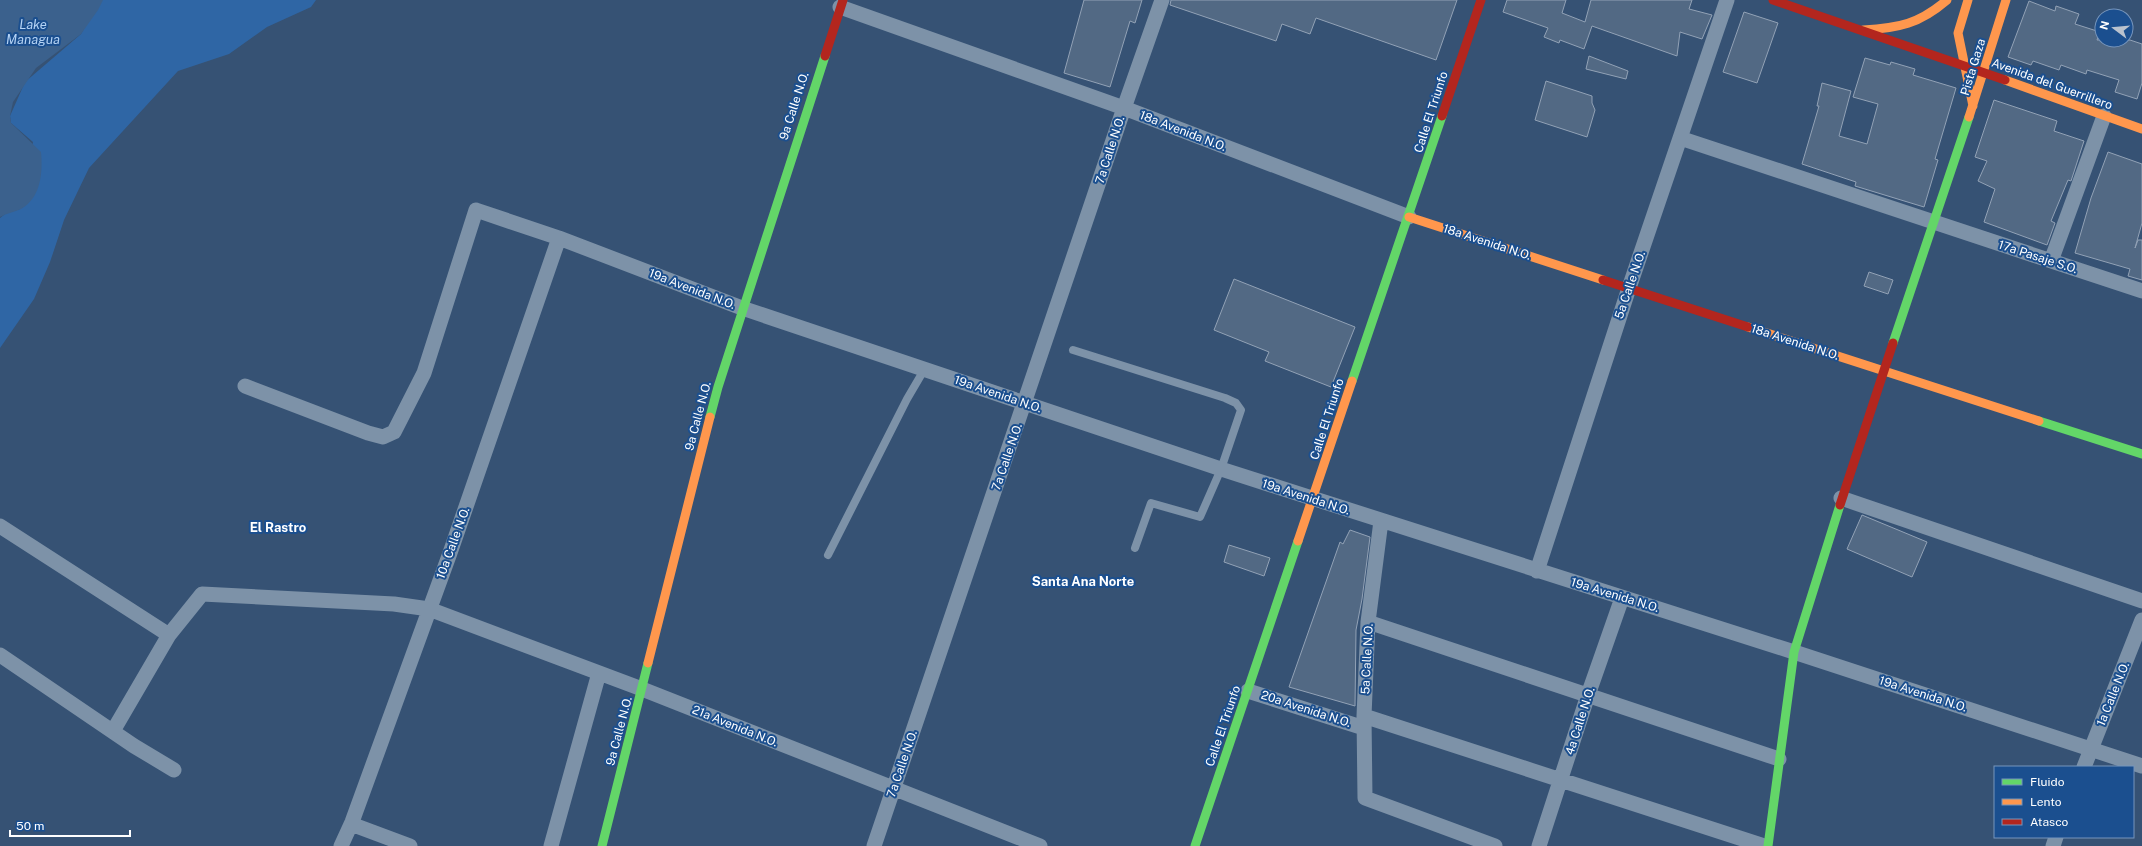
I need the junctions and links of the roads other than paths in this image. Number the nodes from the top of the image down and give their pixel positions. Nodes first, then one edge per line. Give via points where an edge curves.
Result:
1 (1162, 0) edge
2 (1481, 0) edge
3 (1726, 0) edge
4 (1772, 0) edge
5 (1947, 0) edge
6 (1968, 0) edge
7 (2006, 0) edge
8 (841, 3) edge
9 (1863, 30) junction
10 (1963, 65) junction
11 (1984, 73) junction
12 (1973, 106) junction
13 (1124, 108) junction
14 (2104, 116) junction
15 (2142, 129) edge
16 (1680, 138) junction
17 (1409, 217) junction
18 (1934, 223) junction
19 (558, 238) junction
20 (2051, 261) junction
21 (1629, 288) junction
22 (2142, 291) edge
23 (742, 308) junction
24 (1073, 350) dead end
25 (924, 370) junction
26 (1883, 371) junction
27 (245, 386) dead end
28 (1025, 403) junction
29 (2142, 454) edge
30 (1221, 469) junction
31 (1840, 498) junction
32 (1313, 500) junction
33 (1381, 521) junction
34 (0, 526) edge
35 (1135, 548) dead end
36 (828, 555) dead end
37 (1537, 570) junction
38 (1622, 598) junction
39 (2142, 601) edge
40 (429, 609) junction
41 (2142, 620) edge
42 (1368, 622) junction
43 (169, 635) junction
44 (1794, 652) junction
45 (0, 655) edge
46 (599, 673) junction
47 (642, 689) junction
48 (1248, 691) junction
49 (1588, 695) junction
50 (1364, 722) junction
51 (113, 731) junction
52 (2091, 750) junction
53 (1779, 759) junction
54 (2084, 766) edge
55 (2142, 766) edge
56 (174, 770) dead end
57 (1561, 780) junction
58 (894, 788) junction
59 (351, 824) junction
60 (341, 846) edge
61 (410, 846) edge
62 (551, 846) edge
63 (602, 846) edge
64 (874, 846) edge
65 (1040, 846) edge
66 (1195, 846) edge
67 (1495, 846) edge
68 (1539, 846) edge
69 (1764, 846) edge
70 (1768, 846) edge

1 - 13 street, 7a Calle N.O.
2 - 17 street, Calle El Triunfo
3 - 16 street, 5a Calle N.O.
4 - 9 street, Avenida del Guerrillero
5 - 9 street via 1923,19 1908,26
6 - 10 street, Pista Gaza via 1958,34
7 - 11 street, Pista Gaza
8 - 13 street, 18a Avenida N.O.
8 - 23 street, 9a Calle N.O.
9 - 10 street, Avenida del Guerrillero
10 - 11 street, Avenida del Guerrillero
10 - 12 street, Pista Gaza
11 - 12 street, Pista Gaza
11 - 14 street, Avenida del Guerrillero
12 - 18 street
13 - 17 street, 18a Avenida N.O.
13 - 28 street, 7a Calle N.O.
14 - 15 street, Avenida del Guerrillero
14 - 20 street
16 - 18 street, 17a Pasaje S.O.
16 - 21 street, 5a Calle N.O.
17 - 21 street, 18a Avenida N.O.
17 - 32 street, Calle El Triunfo
18 - 20 street, 17a Pasaje S.O.
18 - 26 street
19 - 23 street, 19a Avenida N.O.
19 - 27 street, 19a Avenida N.O. via 476,210 424,373 394,432 383,437 368,433
19 - 40 street, 10a Calle N.O.
20 - 22 street, 17a Pasaje S.O.
21 - 26 street, 18a Avenida N.O.
21 - 37 street, 5a Calle N.O.
23 - 25 street, 19a Avenida N.O.
23 - 47 street, 9a Calle N.O. via 718,387
24 - 30 lane via 1236,403 1241,410
25 - 28 street, 19a Avenida N.O.
25 - 36 lane
26 - 29 street, 18a Avenida N.O.
26 - 31 street
28 - 30 street, 19a Avenida N.O.
28 - 58 street, 7a Calle N.O.
30 - 32 street, 19a Avenida N.O.
30 - 35 lane via 1200,517 1151,503
31 - 39 street
31 - 44 street
32 - 33 street, 19a Avenida N.O.
32 - 48 street, Calle El Triunfo
33 - 37 street, 19a Avenida N.O.
33 - 42 street, 5a Calle N.O.
34 - 43 street
37 - 38 street, 19a Avenida N.O.
38 - 44 street, 19a Avenida N.O.
38 - 49 street, 4a Calle N.O.
40 - 43 street, 21a Avenida N.O. via 394,604 202,594
40 - 46 street, 21a Avenida N.O.
40 - 59 street, 10a Calle N.O.
41 - 52 street, 1a Calle N.O.
42 - 49 street
42 - 50 street, 5a Calle N.O.
43 - 51 street
44 - 52 street, 19a Avenida N.O.
44 - 53 street
45 - 51 street
46 - 47 street, 21a Avenida N.O.
46 - 62 street
47 - 58 street, 21a Avenida N.O.
47 - 63 street, 9a Calle N.O.
48 - 50 street, 20a Avenida N.O.
48 - 66 street, Calle El Triunfo
49 - 53 street
49 - 57 street, 4a Calle N.O.
50 - 57 street, 20a Avenida N.O.
50 - 67 street, 5a Calle N.O. via 1365,798
51 - 56 street
52 - 54 street, 1a Calle N.O.
52 - 55 street, 19a Avenida N.O.
53 - 70 street
57 - 68 street, 4a Calle N.O.
57 - 69 street, 20a Avenida N.O.
58 - 64 street, 7a Calle N.O.
58 - 65 street, 21a Avenida N.O.
59 - 60 street, 10a Calle N.O.
59 - 61 street

